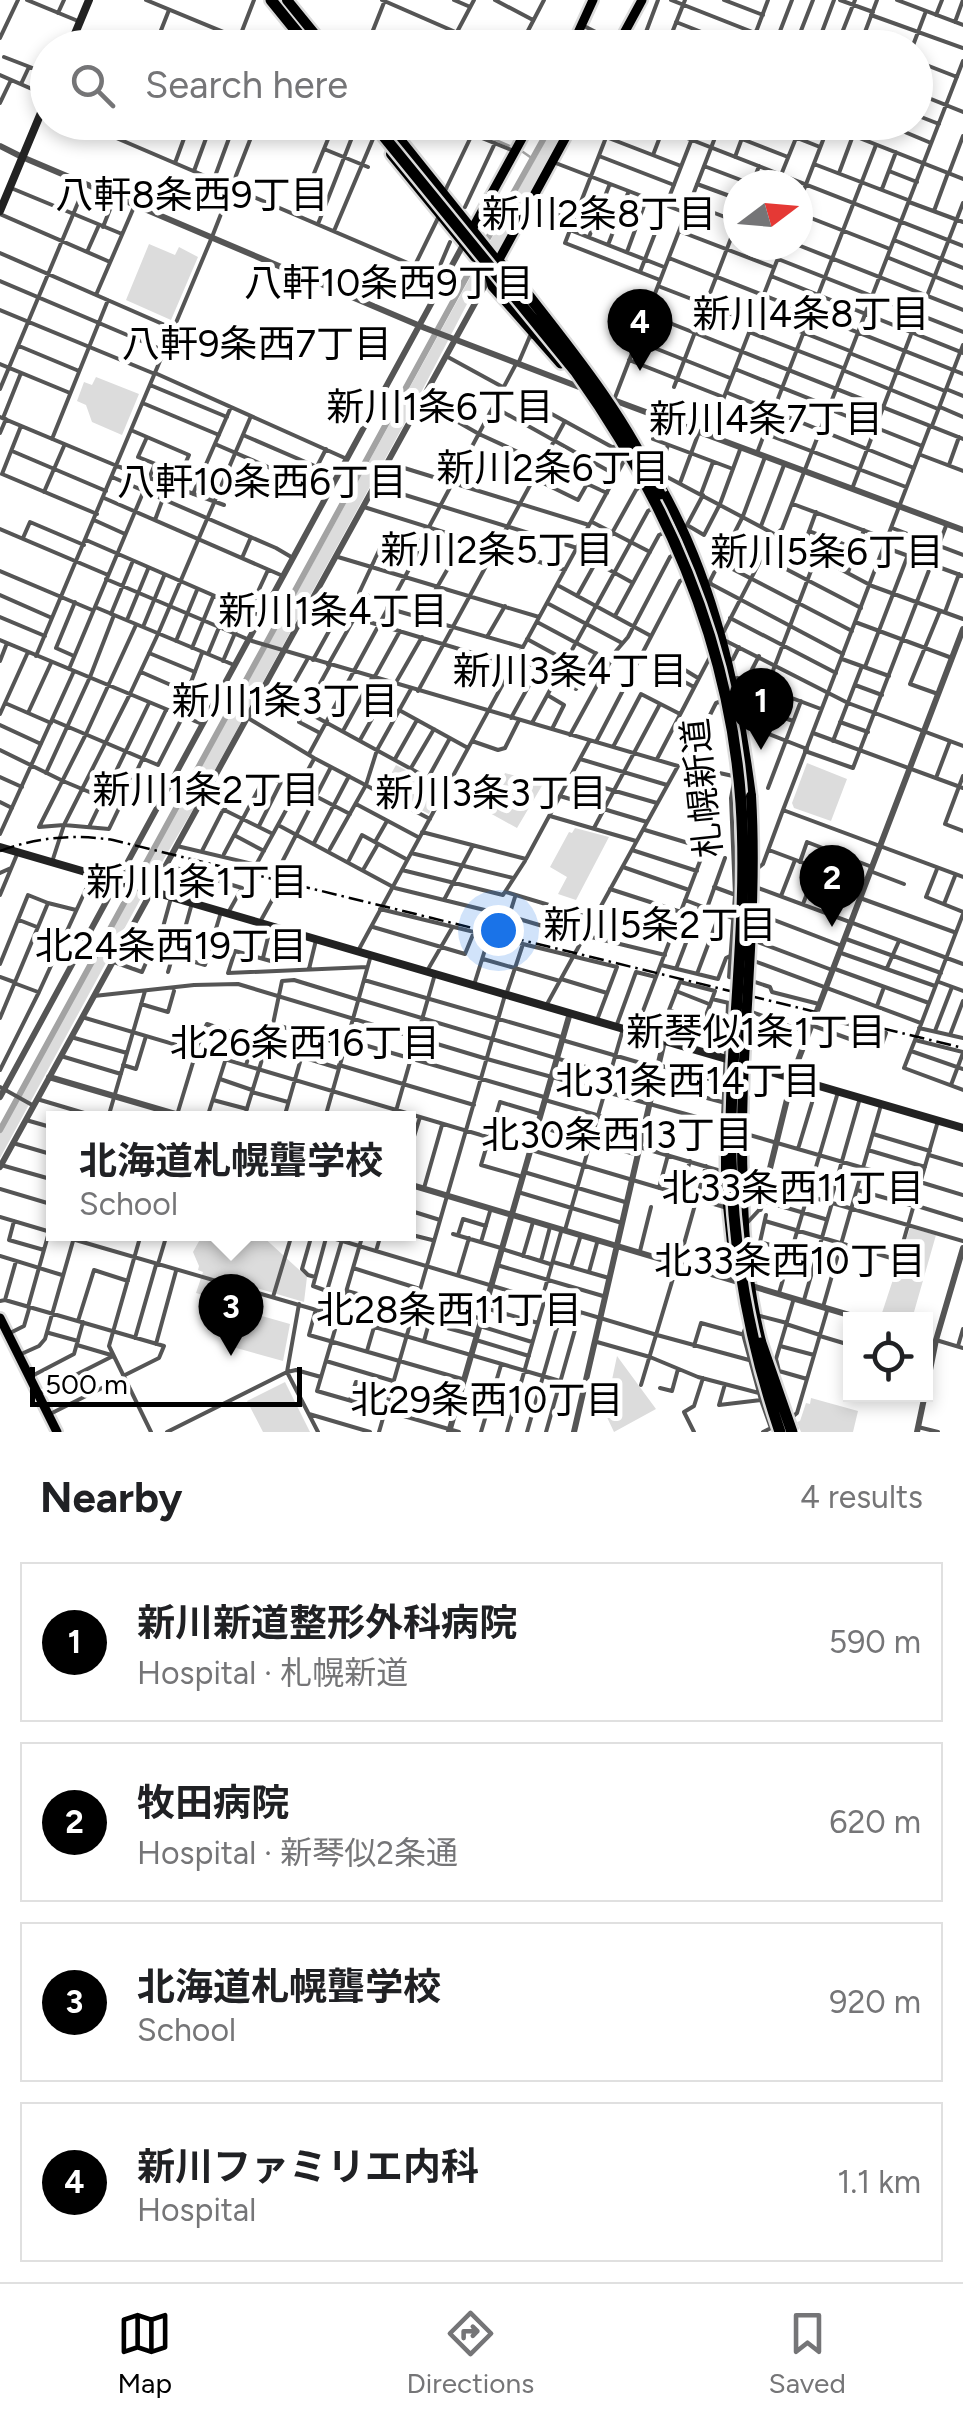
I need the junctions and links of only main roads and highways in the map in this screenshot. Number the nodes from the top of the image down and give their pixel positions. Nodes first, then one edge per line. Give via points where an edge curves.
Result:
1 (89, 0) edge
2 (268, 0) edge
3 (279, 0) edge
4 (287, 0) edge
5 (593, 0) edge
6 (642, 0) edge
7 (77, 30) edge
8 (295, 30) edge
9 (299, 30) edge
10 (311, 30) edge
11 (583, 30) edge
12 (626, 30) edge
13 (30, 140) edge
14 (384, 140) edge
15 (385, 140) edge
16 (385, 140) edge
17 (389, 140) edge
18 (521, 140) edge
19 (565, 140) edge
20 (0, 212) edge
21 (472, 228) junction
22 (464, 244) junction
23 (498, 260) junction
24 (490, 275) junction
25 (521, 310) junction
26 (530, 331) junction
27 (657, 507) junction
28 (669, 526) junction
29 (0, 847) edge
30 (963, 1128) edge
31 (0, 1318) edge
32 (752, 1327) junction
33 (782, 1430) edge
34 (57, 1432) edge

1 - 7 main road
2 - 8 highway
3 - 9 highway
4 - 10 highway
5 - 11 main road
6 - 12 main road
13 - 20 main road
14 - 22 highway, 札幌新道
15 - 27 highway, bridge via 576,372
16 - 28 highway, bridge via 600,397 643,464
17 - 21 highway, 札幌新道
18 - 21 main road
19 - 23 main road
21 - 22 main road
21 - 23 highway, 札幌新道
22 - 24 highway, 札幌新道
23 - 24 main road
23 - 28 highway, bridge via 612,405 642,456
23 - 33 highway, 札幌新道, bridge via 654,470 699,572 727,661 742,727 754,848 744,1232
24 - 25 highway, 札幌新道
24 - 26 highway
25 - 26 highway
25 - 27 highway, 札幌新道 via 584,389
26 - 27 highway, bridge via 594,408
27 - 28 highway, 札幌新道
27 - 32 highway, bridge via 707,624 741,800 744,880 731,1158 741,1280
28 - 32 highway, 札幌新道, bridge via 711,656 734,779 738,880 726,1187 738,1282
28 - 32 highway, bridge via 713,627 746,796 736,1160
29 - 30 main road
31 - 34 main road
32 - 33 highway, bridge
32 - 33 highway, bridge

